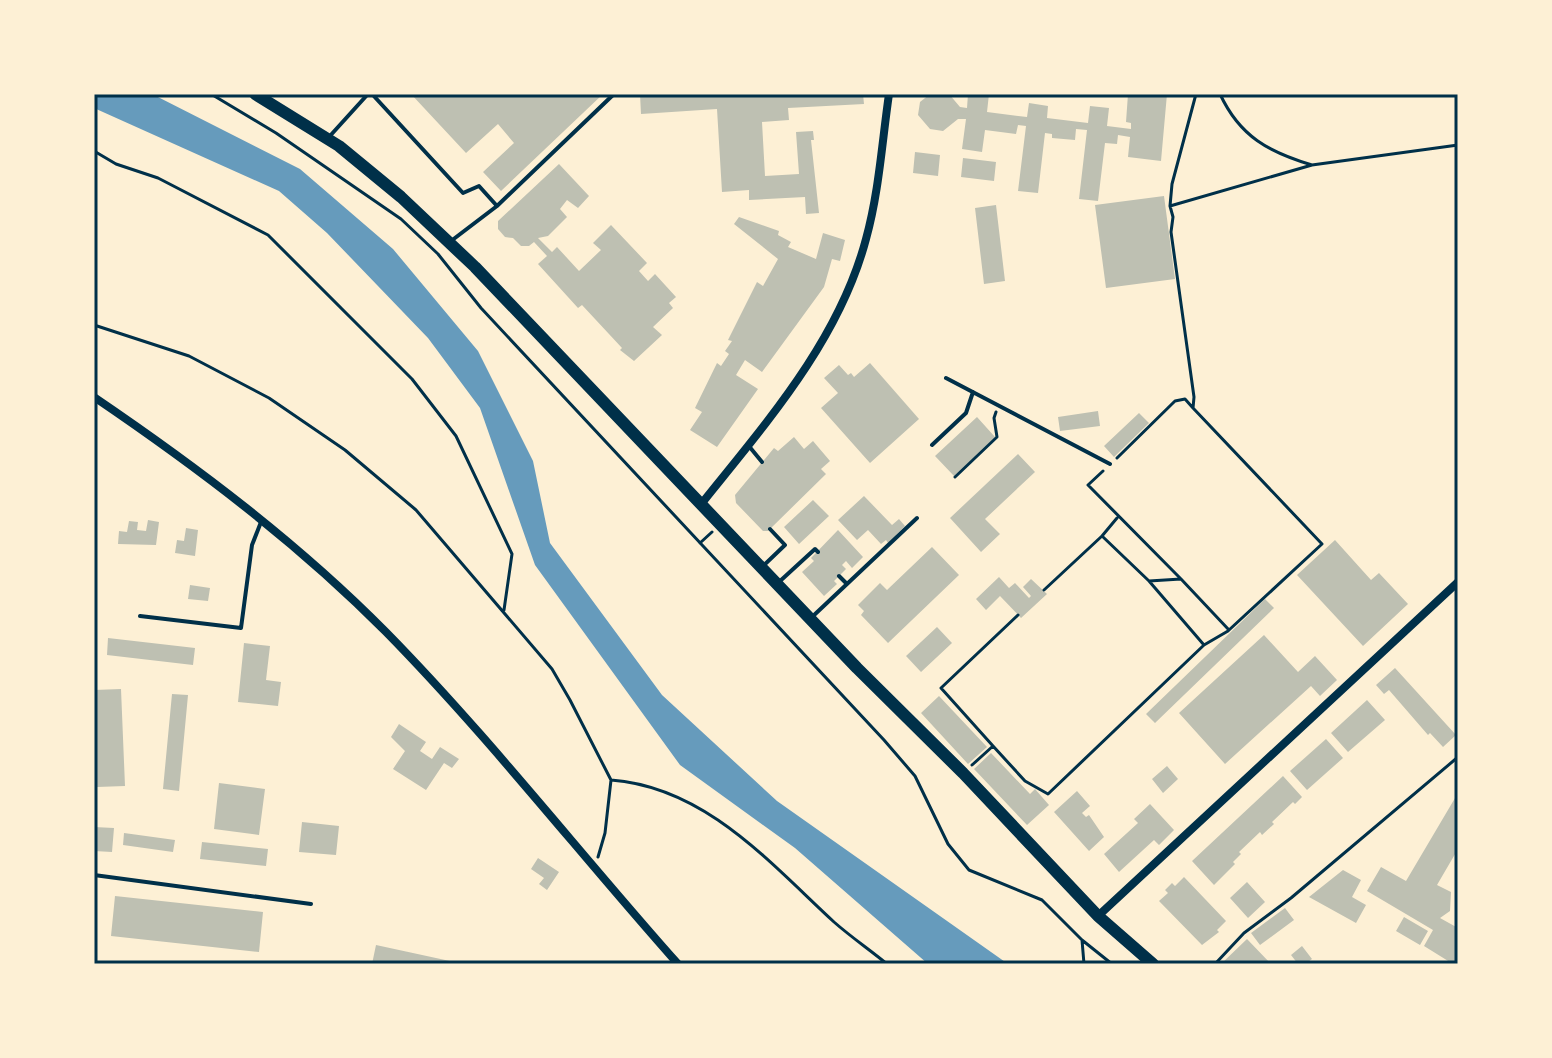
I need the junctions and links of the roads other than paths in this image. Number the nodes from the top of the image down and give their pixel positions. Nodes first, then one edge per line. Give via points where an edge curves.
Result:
1 (255, 94) edge
2 (370, 94) edge
3 (614, 94) edge
4 (889, 94) edge
5 (327, 139) junction
6 (497, 206) junction
7 (450, 242) junction
8 (946, 378) dead end
9 (973, 392) junction
10 (94, 397) edge
11 (748, 445) junction
12 (932, 445) dead end
13 (762, 462) dead end
14 (1110, 464) road end
15 (702, 503) junction
16 (917, 518) dead end
17 (261, 522) junction
18 (770, 529) dead end
19 (818, 552) dead end
20 (761, 567) junction
21 (839, 576) dead end
22 (1458, 582) edge
23 (777, 584) junction
24 (847, 584) junction
25 (140, 616) dead end
26 (810, 618) junction
27 (94, 875) edge
28 (311, 904) dead end
29 (1098, 916) junction
30 (678, 964) edge
31 (1153, 964) edge

1 - 5 main road
2 - 5 lane
2 - 6 lane via 463,193 479,186
3 - 6 lane
4 - 11 street via 872,212 854,276 819,349
5 - 7 main road via 381,179
6 - 7 lane
7 - 15 main road
8 - 9 lane
9 - 12 lane via 966,413
9 - 14 lane
10 - 17 street via 191,464
11 - 13 lane
11 - 15 street
15 - 20 main road
16 - 24 lane
17 - 25 lane via 252,545 241,628
17 - 30 street via 385,631 455,705
18 - 20 lane via 785,545
19 - 23 lane via 815,549
20 - 23 main road
21 - 24 lane
22 - 29 street
23 - 26 main road
24 - 26 lane
26 - 29 main road
27 - 28 lane
29 - 31 main road

